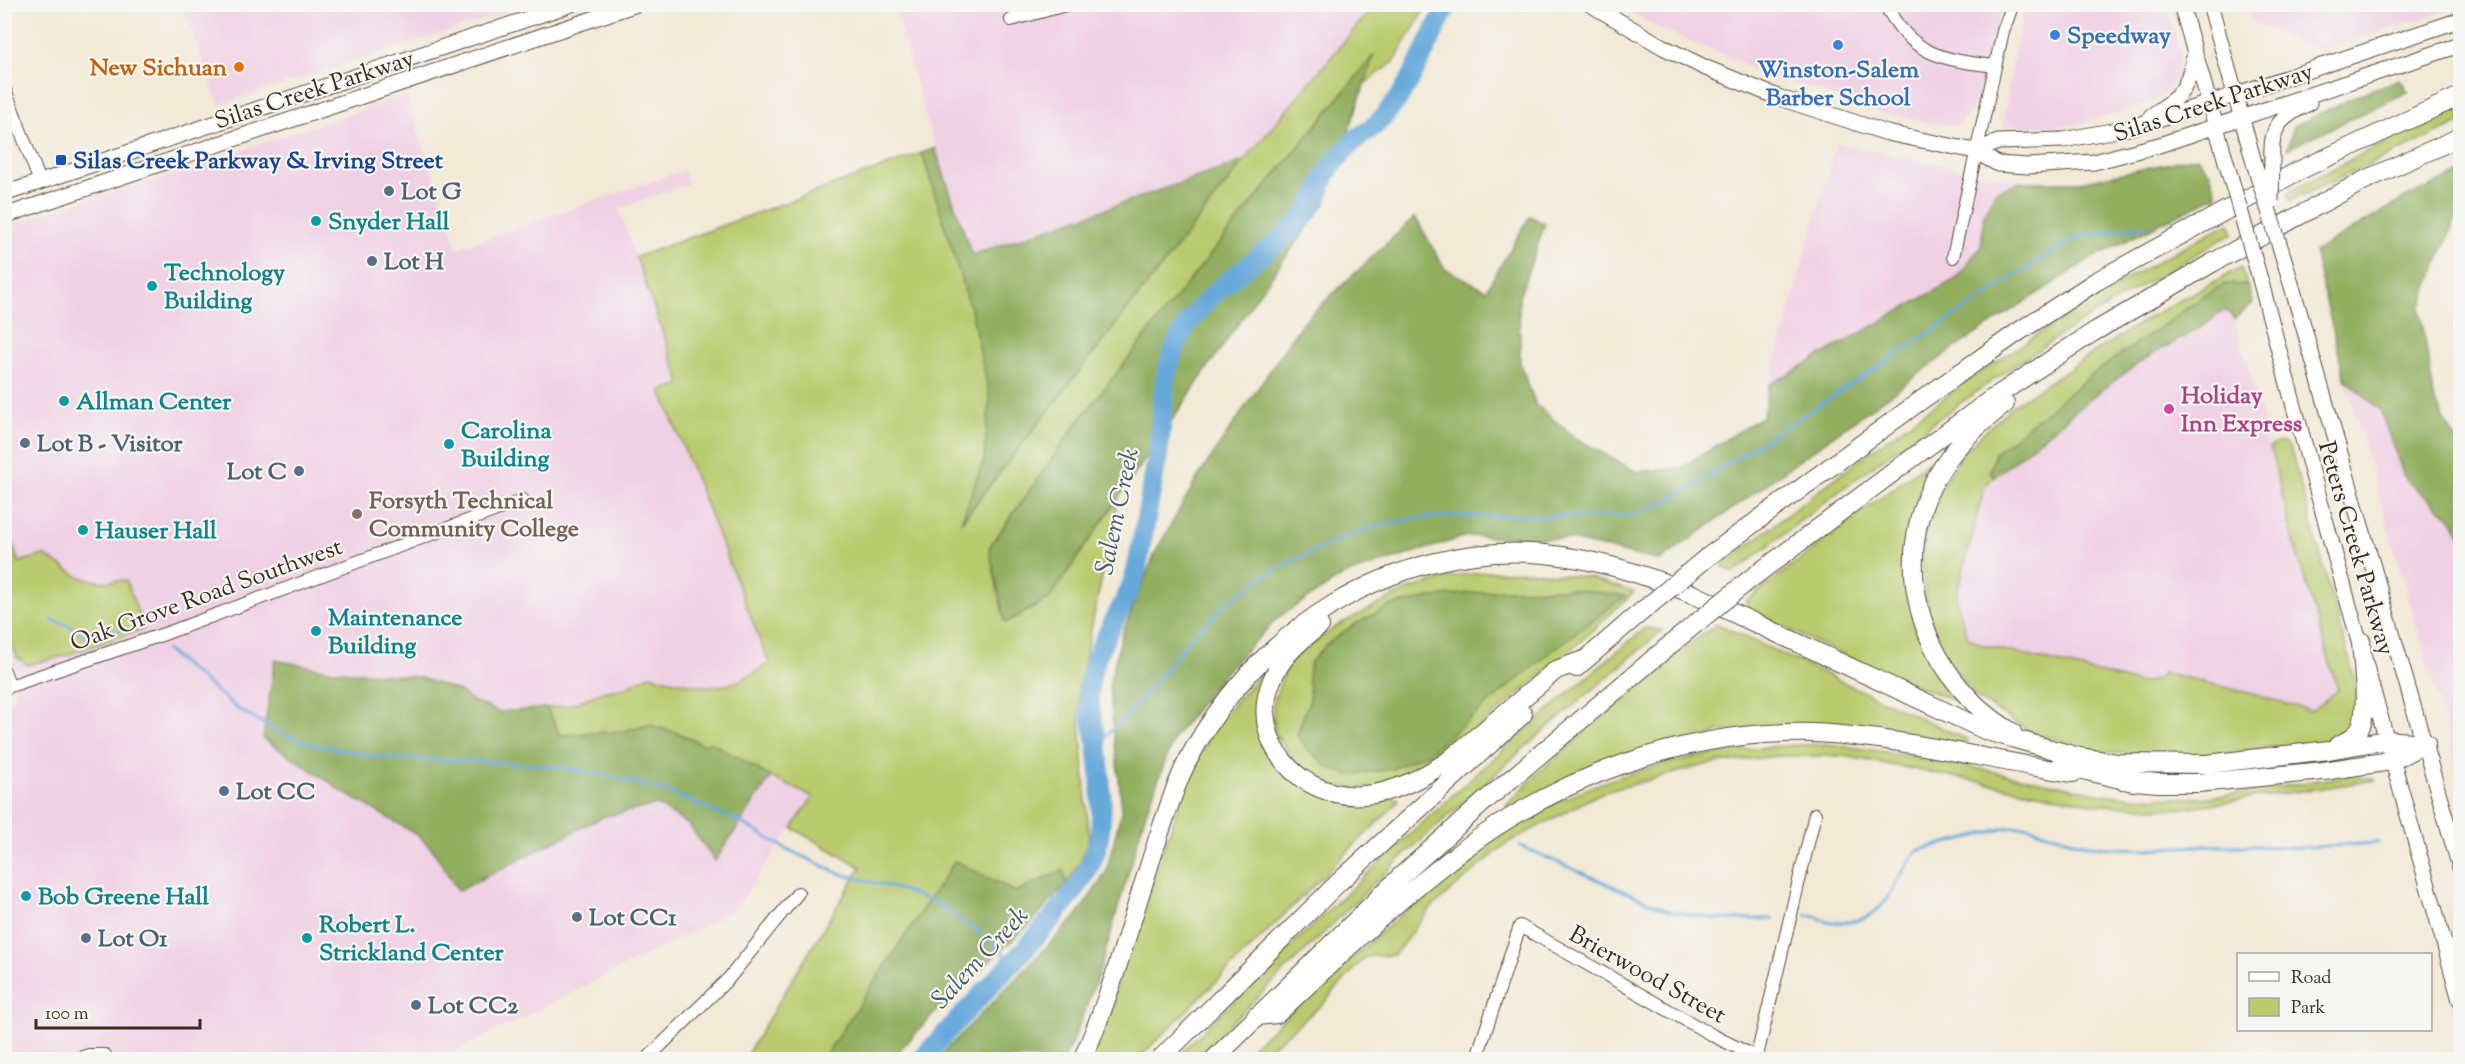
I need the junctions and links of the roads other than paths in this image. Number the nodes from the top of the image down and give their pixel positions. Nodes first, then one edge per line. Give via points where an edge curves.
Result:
1 (572, 4) edge
2 (637, 4) edge
3 (1069, 4) edge
4 (1590, 4) edge
5 (1885, 4) edge
6 (2013, 4) edge
7 (2181, 4) edge
8 (2210, 4) edge
9 (524, 20) junction
10 (1011, 20) dead end
11 (2460, 20) edge
12 (2460, 45) edge
13 (2196, 52) junction
14 (1995, 66) junction
15 (2356, 80) junction
16 (4, 87) edge
17 (388, 88) junction
18 (2235, 95) junction
19 (2460, 96) edge
20 (2210, 103) junction
21 (2242, 117) junction
22 (2139, 124) junction
23 (2216, 126) junction
24 (2460, 137) edge
25 (1975, 151) junction
26 (40, 182) junction
27 (4, 194) edge
28 (4, 216) edge
29 (2270, 216) junction
30 (1953, 257) dead end
31 (2092, 333) junction
32 (523, 500) dead end
33 (2361, 641) junction
34 (1584, 660) junction
35 (4, 670) edge
36 (7, 688) edge
37 (2386, 740) junction
38 (2426, 743) junction
39 (2329, 750) junction
40 (2055, 751) junction
41 (2391, 761) junction
42 (2133, 782) junction
43 (1815, 814) dead end
44 (2460, 868) edge
45 (798, 893) dead end
46 (2460, 1000) edge
47 (1256, 1016) junction
48 (105, 1055) dead end
49 (1756, 1058) edge
50 (73, 1059) edge
51 (646, 1059) edge
52 (1082, 1059) edge
53 (1159, 1059) edge
54 (1213, 1059) edge
55 (1476, 1059) edge

1 - 9 main road, Silas Creek Parkway
2 - 17 main road, Silas Creek Parkway
3 - 10 street
4 - 25 main road, Silas Creek Parkway via 1663,47 1780,98 1903,138
5 - 14 street via 1898,27 1919,48 1938,56
6 - 14 street
7 - 13 main road, Peters Creek Parkway
8 - 18 main road, Peters Creek Parkway
9 - 17 main road via 511,34 389,75
9 - 26 main road, Silas Creek Parkway
11 - 18 main road, Silas Creek Parkway
12 - 15 main road, Silas Creek Parkway
13 - 20 main road, Peters Creek Parkway
13 - 22 main road via 2182,94
14 - 25 street
15 - 21 main road, Silas Creek Parkway
15 - 29 main road, bridge via 2287,114 2280,122 2273,135
16 - 26 street
17 - 28 main road, Silas Creek Parkway
18 - 20 main road, Silas Creek Parkway
18 - 21 main road, Peters Creek Parkway
19 - 34 highway, bridge via 2298,171 2096,282 2018,332 1706,559
20 - 22 main road, Silas Creek Parkway
20 - 23 main road, Peters Creek Parkway
21 - 23 main road, Silas Creek Parkway
21 - 29 main road, Peters Creek Parkway, bridge
22 - 25 main road, Silas Creek Parkway via 2063,140 1998,142
23 - 25 main road, Silas Creek Parkway via 2159,146 2094,162 2051,166 1998,164
23 - 33 main road, Peters Creek Parkway, bridge
24 - 31 highway via 2363,181
25 - 30 street
26 - 27 main road, Silas Creek Parkway
29 - 38 main road, Peters Creek Parkway, bridge
31 - 40 highway via 2077,355 1992,413 1948,460 1921,517 1913,562 1921,621 1950,676 1987,716
31 - 47 highway, bridge via 1990,400 1749,580 1486,800
32 - 36 street, Oak Grove Road Southwest via 167,633
33 - 37 main road, Peters Creek Parkway
33 - 39 highway via 2363,722 2352,738
34 - 42 highway via 1556,670 1448,761 1414,781 1382,792 1348,795 1306,782 1284,763 1269,734 1266,704 1272,678 1292,649 1323,624 1359,603 1415,580 1474,568 1524,565 1576,570 1648,589 1991,744
34 - 53 highway via 1365,857
35 - 36 street
37 - 38 highway
37 - 39 highway
37 - 41 main road, Peters Creek Parkway
38 - 41 highway
38 - 44 main road, Peters Creek Parkway
39 - 40 highway via 2164,765 2117,763
40 - 52 highway via 1987,731 1695,595 1630,571 1570,557 1516,553 1465,557 1391,576 1345,596 1303,623 1226,698 1174,790 1105,1003
41 - 42 highway via 2198,783
41 - 46 main road, Peters Creek Parkway
42 - 47 highway via 1846,735 1742,737 1660,752 1574,784 1495,827 1424,880 1277,1014
43 - 49 street
45 - 51 street via 729,978
47 - 54 highway
48 - 50 street
49 - 55 street, Brierwood Street via 1520,926

